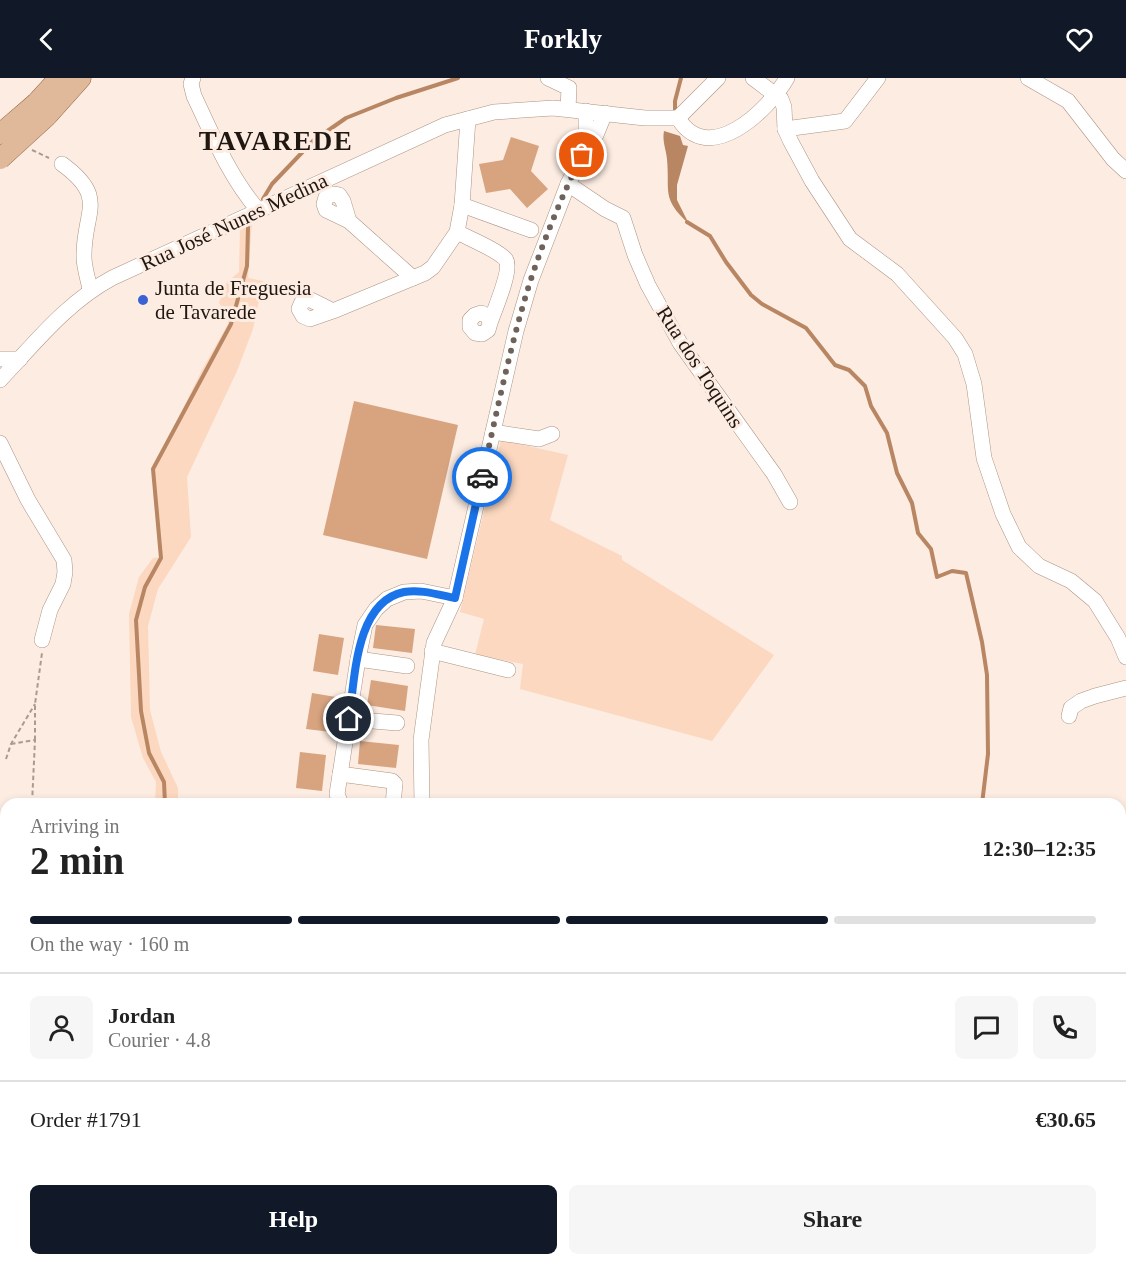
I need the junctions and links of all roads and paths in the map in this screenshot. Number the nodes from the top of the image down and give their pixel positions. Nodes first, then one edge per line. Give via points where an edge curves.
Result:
1 (59, 78) edge
2 (81, 78) edge
3 (193, 78) edge
4 (548, 78) edge
5 (718, 78) edge
6 (753, 78) edge
7 (787, 78) edge
8 (1028, 78) edge
9 (872, 80) edge
10 (778, 94) junction
11 (568, 109) junction
12 (42, 110) junction
13 (586, 111) junction
14 (605, 113) junction
15 (678, 118) junction
16 (468, 119) junction
17 (785, 129) junction
18 (0, 134) edge
19 (582, 155) junction
20 (0, 159) edge
21 (62, 165) dead end
22 (1126, 171) edge
23 (568, 184) junction
24 (462, 205) junction
25 (258, 210) junction
26 (349, 220) dead end
27 (531, 230) dead end
28 (457, 232) junction
29 (413, 278) junction
30 (90, 289) junction
31 (333, 311) dead end
32 (490, 323) dead end
33 (0, 359) edge
34 (20, 359) junction
35 (0, 380) edge
36 (493, 432) junction
37 (552, 434) dead end
38 (0, 443) edge
39 (790, 502) dead end
40 (455, 598) junction
41 (42, 640) joint
42 (432, 651) junction
43 (1126, 657) edge
44 (358, 659) junction
45 (407, 666) dead end
46 (508, 670) dead end
47 (1126, 688) edge
48 (35, 704) junction
49 (1069, 716) dead end
50 (349, 719) junction
51 (397, 723) dead end
52 (35, 740) junction
53 (10, 744) junction
54 (6, 759) dead end
55 (340, 774) junction
56 (32, 798) edge
57 (339, 798) edge
58 (394, 798) edge
59 (422, 798) edge

1 - 12 main road
2 - 12 main road
3 - 25 street via 194,96 230,172
4 - 11 street via 569,88
5 - 15 street
6 - 10 street
7 - 10 street
8 - 22 street via 1068,100
9 - 17 street via 845,121
10 - 15 street via 750,121 721,136 691,134
10 - 17 street via 784,107
11 - 13 street, Rua José Nunes Medina
11 - 16 street, Rua José Nunes Medina via 494,112
12 - 18 main road, bridge
12 - 20 main road, bridge
13 - 14 street, Rua José Nunes Medina
13 - 19 street
14 - 15 street, Rua José Nunes Medina
14 - 19 street
16 - 24 street
16 - 25 street, Rua José Nunes Medina via 439,127
17 - 43 street via 812,181 850,239 897,274 956,338 974,384 984,458 1019,547 1039,566 1071,581 1095,601
19 - 23 street
21 - 30 street via 80,179 90,197 84,257
23 - 36 street via 531,280
23 - 39 street, Rua dos Toquins via 623,218 648,285 680,343
24 - 27 street
24 - 28 street
25 - 30 street, Rua José Nunes Medina
26 - 29 street
28 - 29 street via 433,267
28 - 32 street via 507,261 508,270
29 - 31 street
30 - 34 street, Rua José Nunes Medina
33 - 34 street
34 - 35 street, Rua José Nunes Medina
36 - 37 street via 539,439
36 - 40 street
38 - 41 street via 64,560 63,584 50,610
40 - 42 street
40 - 44 street via 421,591 387,599 365,625
41 - 48 path
42 - 46 street
42 - 59 street via 421,740
44 - 45 street
44 - 50 street
47 - 49 street via 1081,701 1071,708
48 - 52 path
48 - 53 path
50 - 51 street
50 - 55 street
52 - 53 path
52 - 56 path
53 - 54 path
55 - 57 street
55 - 58 street via 392,781

